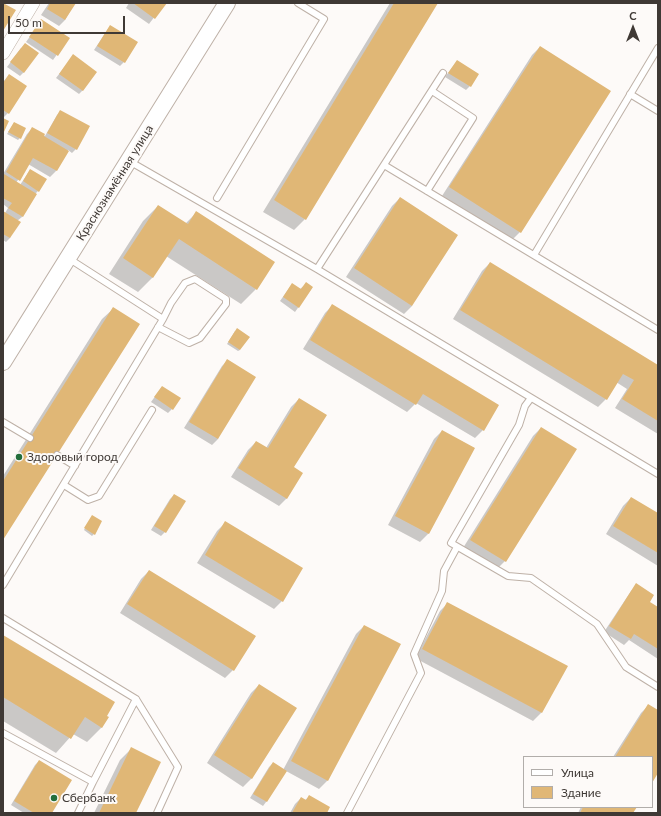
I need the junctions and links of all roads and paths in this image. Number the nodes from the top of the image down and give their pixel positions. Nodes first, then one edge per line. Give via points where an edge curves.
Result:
1 (33, 3) edge
2 (227, 3) edge
3 (298, 3) edge
4 (658, 48) edge
5 (3, 53) edge
6 (443, 73) dead end
7 (432, 90) junction
8 (630, 94) junction
9 (658, 111) edge
10 (129, 161) junction
11 (384, 165) junction
12 (427, 191) junction
13 (217, 198) dead end
14 (534, 255) junction
15 (67, 257) junction
16 (318, 269) junction
17 (163, 319) junction
18 (158, 327) junction
19 (658, 330) edge
20 (3, 362) edge
21 (531, 398) junction
22 (152, 410) dead end
23 (3, 422) edge
24 (30, 438) dead end
25 (57, 455) dead end
26 (75, 466) junction
27 (658, 474) edge
28 (64, 485) junction
29 (457, 546) junction
30 (3, 584) edge
31 (3, 618) edge
32 (658, 688) edge
33 (136, 698) junction
34 (3, 733) edge
35 (93, 782) junction
36 (78, 813) edge
37 (157, 813) edge
38 (347, 813) edge

1 - 5 street
2 - 10 street, Краснознамённая улица
3 - 13 lane via 324,20
4 - 8 lane
6 - 7 lane
7 - 11 lane
7 - 12 lane via 473,118
8 - 9 lane
8 - 14 lane
10 - 15 street, Краснознамённая улица
10 - 16 lane
11 - 12 lane
11 - 16 lane
12 - 14 lane
14 - 19 lane
15 - 17 lane
15 - 20 street, Краснознамённая улица
16 - 21 lane
17 - 18 lane
17 - 18 lane via 185,283 195,279 226,299 226,304 200,338 189,343
18 - 26 lane
21 - 27 lane
21 - 29 lane via 525,406 519,425 451,543
22 - 28 lane via 99,496 88,500
23 - 24 lane
25 - 26 lane
26 - 28 lane
28 - 30 lane
29 - 32 lane via 508,576 531,578 597,624 626,667
29 - 38 lane via 444,571 442,591 414,654 421,673
31 - 33 lane
33 - 35 lane
33 - 37 lane via 178,767
34 - 35 lane
35 - 36 lane

